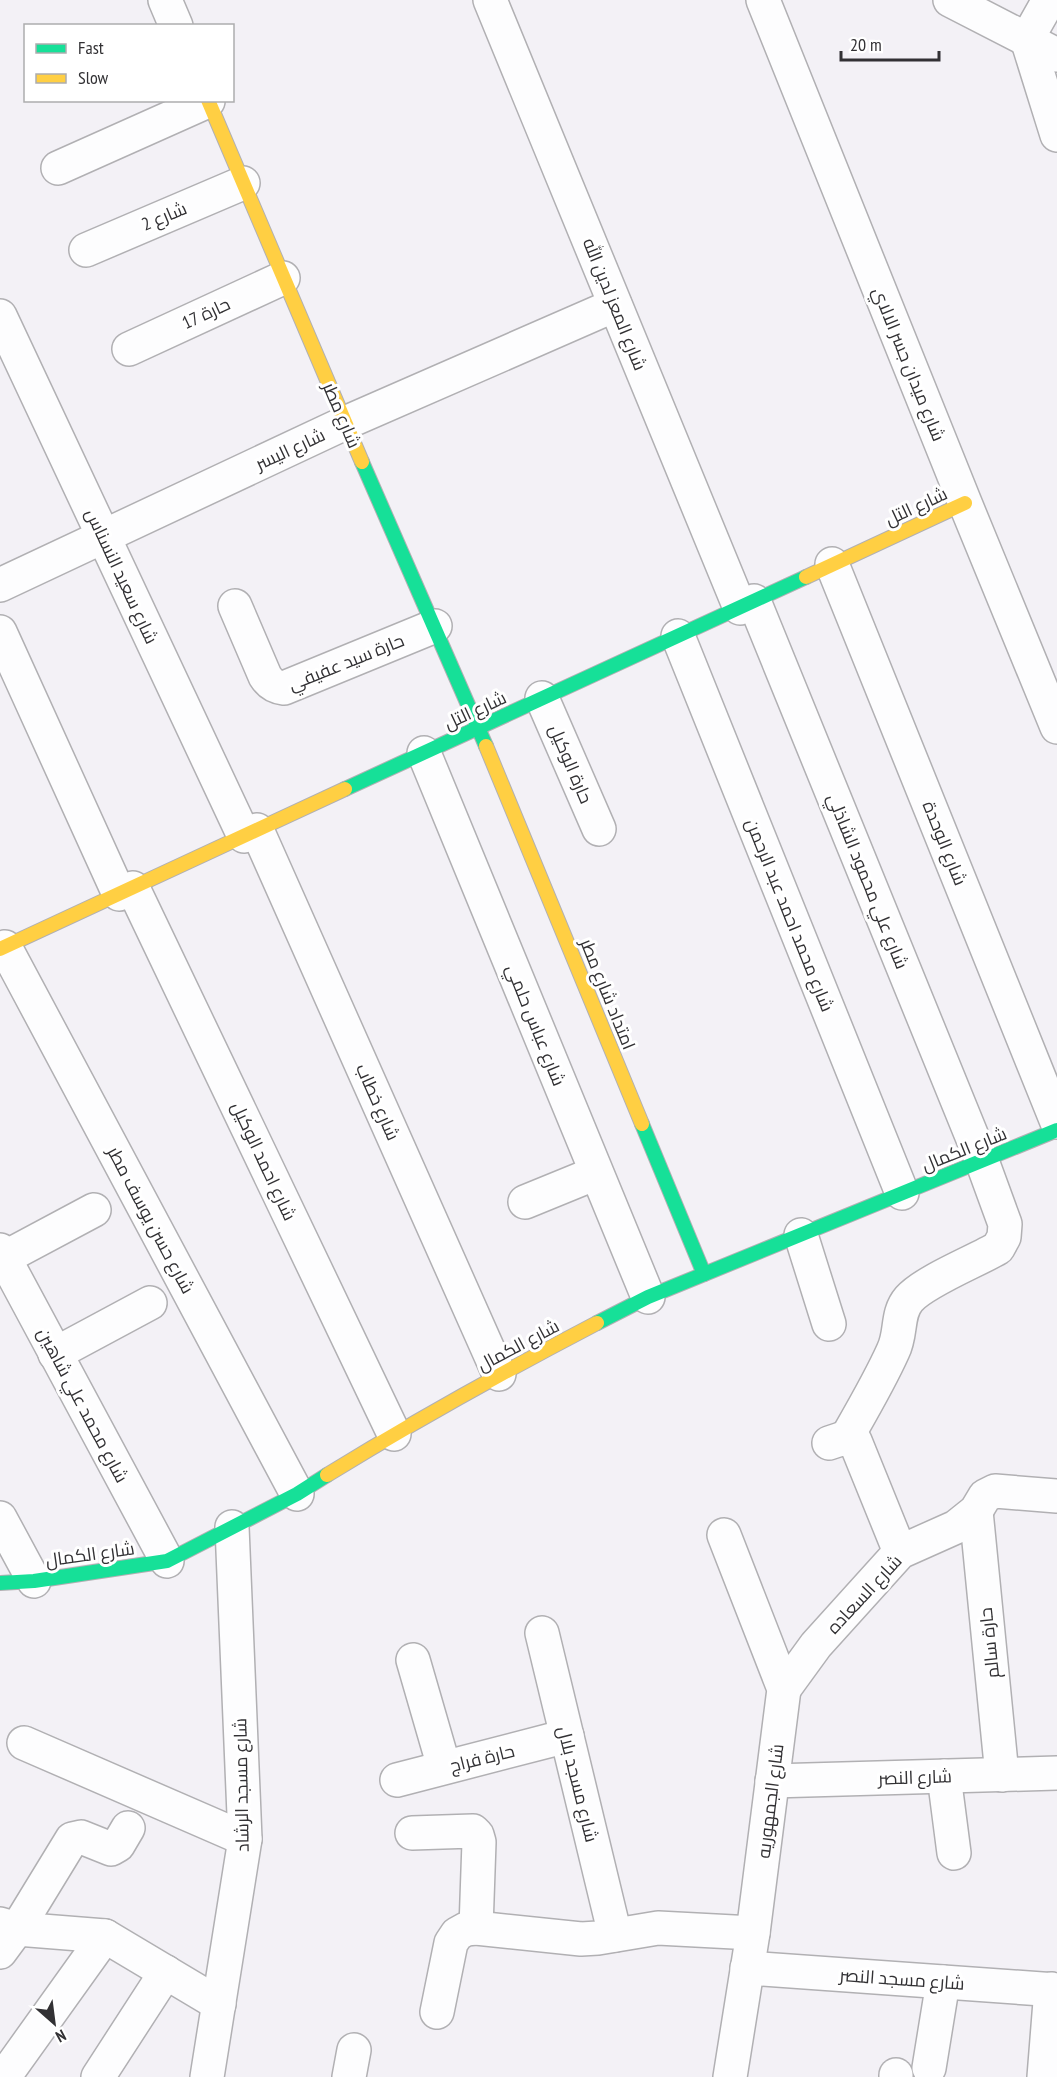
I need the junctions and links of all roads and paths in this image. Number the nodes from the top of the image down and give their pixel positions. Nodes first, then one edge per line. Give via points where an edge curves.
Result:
1 (165, 0) edge
2 (490, 0) edge
3 (763, 0) edge
4 (950, 0) edge
5 (1049, 0) edge
6 (175, 24) edge
7 (1027, 39) junction
8 (1057, 55) edge
9 (206, 102) edge
10 (208, 102) edge
11 (1057, 135) edge
12 (58, 168) dead end
13 (243, 183) junction
14 (86, 250) dead end
15 (283, 278) junction
16 (615, 305) junction
17 (0, 316) edge
18 (129, 349) dead end
19 (345, 423) junction
20 (965, 503) junction
21 (104, 537) junction
22 (832, 564) junction
23 (0, 585) edge
24 (747, 604) junction
25 (236, 606) dead end
26 (435, 626) junction
27 (0, 632) edge
28 (678, 636) junction
29 (542, 698) junction
30 (1057, 727) edge
31 (479, 728) junction
32 (424, 753) junction
33 (599, 829) dead end
34 (250, 833) junction
35 (126, 891) junction
36 (3, 948) edge
37 (1057, 1122) edge
38 (1057, 1130) edge
39 (982, 1161) junction
40 (596, 1173) junction
41 (902, 1194) junction
42 (525, 1202) dead end
43 (94, 1210) dead end
44 (801, 1235) junction
45 (2, 1254) edge
46 (704, 1274) junction
47 (648, 1297) junction
48 (150, 1303) dead end
49 (829, 1324) dead end
50 (55, 1354) junction
51 (499, 1374) junction
52 (394, 1434) junction
53 (297, 1494) junction
54 (1057, 1496) edge
55 (976, 1510) junction
56 (0, 1518) edge
57 (232, 1527) junction
58 (724, 1535) dead end
59 (900, 1552) junction
60 (167, 1561) junction
61 (34, 1581) junction
62 (0, 1583) edge
63 (542, 1632) dead end
64 (412, 1660) dead end
65 (784, 1689) junction
66 (567, 1736) junction
67 (24, 1743) dead end
68 (444, 1767) junction
69 (1057, 1773) edge
70 (1002, 1775) junction
71 (944, 1776) junction
72 (397, 1780) dead end
73 (772, 1781) junction
74 (128, 1827) dead end
75 (412, 1833) dead end
76 (245, 1839) junction
77 (954, 1853) dead end
78 (476, 1928) junction
79 (753, 1933) junction
80 (6, 1935) edge
81 (615, 1935) junction
82 (105, 1936) junction
83 (747, 1968) junction
84 (166, 1972) junction
85 (943, 1982) junction
86 (1054, 1990) edge
87 (219, 2004) junction
88 (437, 2012) dead end
89 (929, 2068) dead end
90 (4, 2077) edge
91 (98, 2077) edge
92 (207, 2077) edge
93 (730, 2077) edge
94 (1044, 2077) edge

1 - 6 street
2 - 16 street, شارع المعز لدين الله
3 - 20 street, شارع ميدان جسر الالاي
4 - 7 street
5 - 7 street
7 - 8 street
7 - 11 street
9 - 12 street
10 - 13 street, شارع مطر
13 - 14 street, شارع 2
13 - 15 street, شارع مطر
15 - 18 street, حارة 17
15 - 19 street, شارع مطر
16 - 19 street, شارع اليسر
16 - 24 street, شارع المعز لدين الله
17 - 21 street, شارع سعيد النسناس
19 - 21 street, شارع اليسر
19 - 26 street, شارع مطر
20 - 22 street, شارع التل
20 - 30 street, شارع ميدان جسر الالاي
21 - 23 street, شارع اليسر
21 - 34 street, شارع سعيد النسناس
22 - 24 street, شارع التل
22 - 37 street, شارع الوحدة
24 - 28 street, شارع التل
24 - 39 street, شارع علي محمود الشاذلي
25 - 26 street, حارة سيد عفيفي via 269,683 284,688
26 - 31 street, شارع مطر
27 - 35 street, شارع احمد الوكيل
28 - 29 street, شارع التل
28 - 41 street, شارع محمد احمد عبد الرحمن
29 - 31 street, شارع التل
29 - 33 street, حارة الوكيل
31 - 32 street, شارع التل
31 - 46 street, امتداد شارع مطر
32 - 34 street, شارع التل
32 - 40 street, شارع عباس حلمي
34 - 35 street, شارع التل
34 - 51 street, شارع خطاب
35 - 36 street, شارع التل
35 - 52 street, شارع احمد الوكيل
36 - 53 street, شارع حسن يوسف مطر
38 - 39 street, شارع الكمال
39 - 41 street, شارع الكمال
39 - 59 street, شارع علي محمود الشاذلي via 1005,1224 1004,1237 998,1248 910,1298 899,1316 894,1349 838,1440 855,1441 859,1448
40 - 42 street
40 - 47 street, شارع عباس حلمي
41 - 44 street, شارع الكمال
43 - 45 street
44 - 46 street, شارع الكمال
44 - 49 street
45 - 50 street, شارع محمد علي شاهين
46 - 47 street, شارع الكمال
47 - 51 street, شارع الكمال
48 - 50 street
50 - 60 street, شارع محمد علي شاهين
51 - 52 street, شارع الكمال
52 - 53 street, شارع الكمال
53 - 57 street, شارع الكمال
54 - 55 street, شارع السعاده via 995,1491 985,1496
55 - 59 street, شارع السعاده via 956,1527
55 - 70 street, حارة سالم
56 - 61 street
57 - 60 street, شارع الكمال
57 - 76 street, شارع مسجد الرشاد
58 - 65 street, شارع الجمهوريه
59 - 65 street, شارع السعاده via 816,1645
60 - 61 street, شارع الكمال
61 - 62 street, شارع الكمال
63 - 66 street, شارع مسجد بلال
64 - 68 street
65 - 73 street, شارع الجمهوريه
66 - 68 street, حارة فراج
66 - 81 street, شارع مسجد بلال
67 - 76 street
68 - 72 street, حارة فراج
69 - 70 street, شارع النصر
70 - 71 street, شارع النصر
71 - 73 street, شارع النصر
71 - 77 street
73 - 79 street, شارع الجمهوريه
74 - 80 street via 111,1850 81,1838 72,1839
75 - 78 street via 473,1831 477,1835
76 - 87 street, شارع مسجد الرشاد
78 - 81 street via 580,1939
78 - 88 street via 457,1934 451,1944
79 - 81 street via 658,1928
79 - 83 street, شارع الجمهوريه
80 - 82 street
82 - 84 street
82 - 90 street
83 - 85 street, شارع مسجد النصر
83 - 93 street, شارع الجمهوريه
84 - 87 street
84 - 91 street
85 - 86 street, شارع مسجد النصر
85 - 89 street
86 - 94 street
87 - 92 street, شارع مسجد الرشاد

